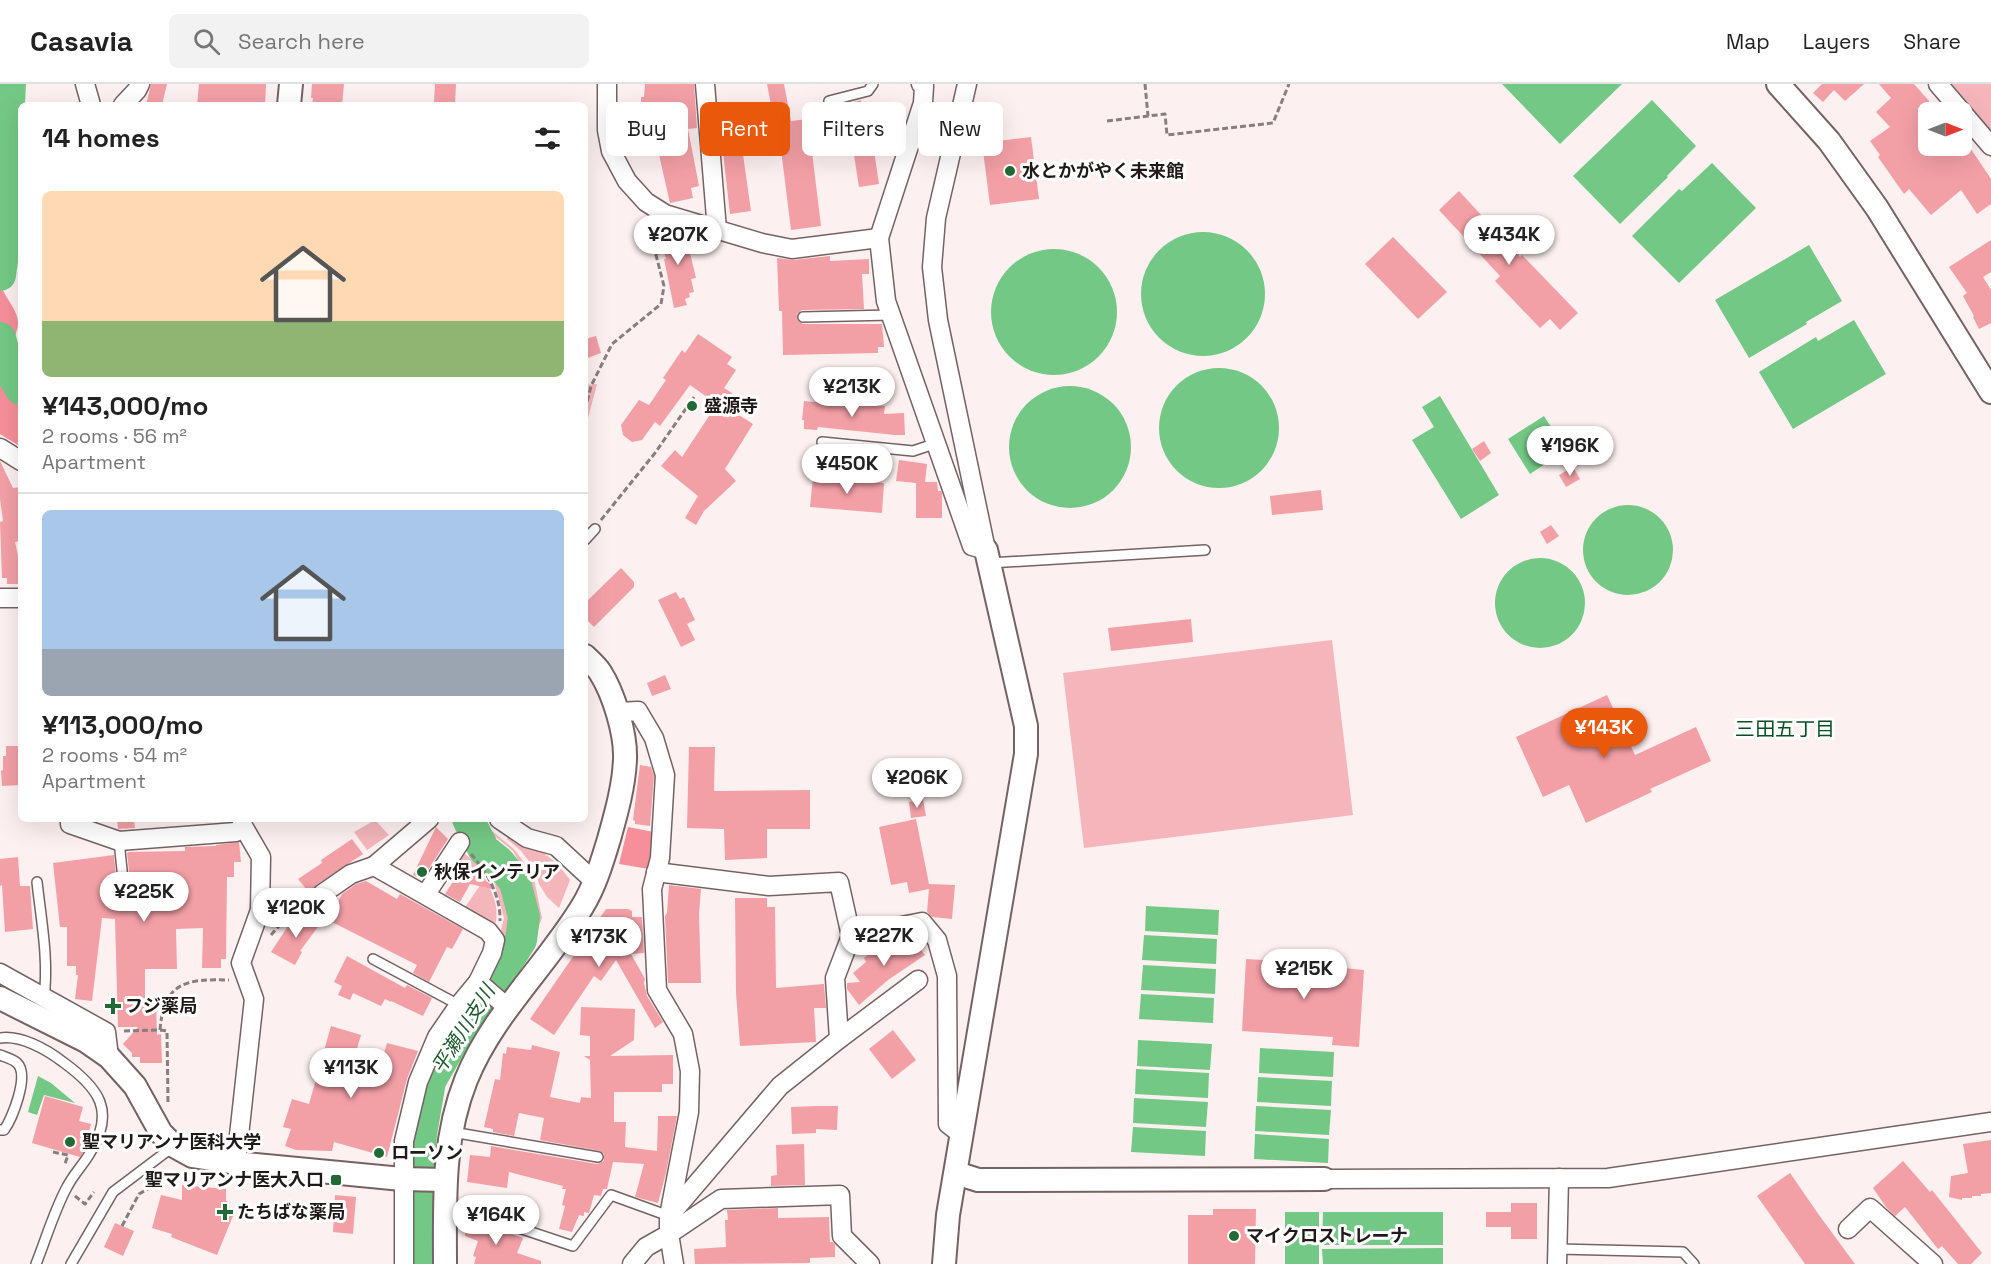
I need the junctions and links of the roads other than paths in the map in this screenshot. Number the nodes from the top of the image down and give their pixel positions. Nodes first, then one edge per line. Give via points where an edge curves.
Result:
1 (86, 84) edge
2 (140, 84) edge
3 (291, 84) edge
4 (607, 84) edge
5 (705, 84) edge
6 (873, 84) edge
7 (921, 84) edge
8 (967, 84) edge
9 (1778, 84) edge
10 (1938, 84) edge
11 (829, 101) dead end
12 (89, 102) edge
13 (126, 102) edge
14 (289, 102) edge
15 (1991, 146) edge
16 (717, 230) junction
17 (879, 238) junction
18 (891, 315) junction
19 (803, 317) dead end
20 (1985, 369) edge
21 (1991, 392) edge
22 (822, 442) dead end
23 (937, 443) junction
24 (0, 448) edge
25 (18, 459) edge
26 (595, 529) road end
27 (588, 537) edge
28 (1205, 550) dead end
29 (987, 556) junction
30 (0, 598) edge
31 (18, 598) edge
32 (588, 659) edge
33 (617, 712) junction
34 (70, 822) edge
35 (242, 822) edge
36 (425, 822) edge
37 (503, 822) edge
38 (119, 840) junction
39 (460, 842) dead end
40 (374, 866) junction
41 (656, 872) junction
42 (37, 882) dead end
43 (595, 882) junction
44 (322, 894) road end
45 (426, 894) junction
46 (125, 899) dead end
47 (851, 936) junction
48 (373, 959) dead end
49 (0, 973) edge
50 (918, 980) dead end
51 (490, 993) junction
52 (0, 998) edge
53 (44, 998) junction
54 (459, 1005) junction
55 (0, 1038) edge
56 (839, 1039) junction
57 (0, 1055) edge
58 (109, 1057) junction
59 (1991, 1122) edge
60 (0, 1130) edge
61 (450, 1131) junction
62 (962, 1135) junction
63 (174, 1146) junction
64 (598, 1157) dead end
65 (236, 1163) junction
66 (956, 1173) junction
67 (1559, 1178) junction
68 (422, 1179) junction
69 (1324, 1179) joint
70 (445, 1203) junction
71 (669, 1225) junction
72 (1848, 1229) dead end
73 (1557, 1257) edge
74 (36, 1264) edge
75 (71, 1264) edge
76 (404, 1264) edge
77 (445, 1264) edge
78 (632, 1264) edge
79 (674, 1264) edge
80 (870, 1264) edge
81 (944, 1264) edge
82 (1694, 1264) edge
83 (1933, 1264) edge

1 - 12 street
2 - 13 street
3 - 14 street
4 - 16 street via 611,151 627,181 646,202 665,214
5 - 16 street
6 - 11 lane via 868,91
7 - 17 street via 923,103
8 - 29 street via 936,218 933,267 938,320
9 - 20 street via 1829,141
10 - 15 street
16 - 17 street via 792,249
17 - 18 street
18 - 19 lane
18 - 23 street
20 - 21 street
22 - 23 lane via 913,451
23 - 29 street via 972,546
24 - 25 street
26 - 27 lane
28 - 29 lane
29 - 62 street via 1026,726 1026,754
30 - 31 street
32 - 33 street via 600,672
33 - 41 street via 638,711 654,738 665,775
33 - 43 street via 625,758 615,814
34 - 38 street
35 - 38 street via 236,832
35 - 65 street via 261,857 260,910 241,963 254,999
36 - 40 street
37 - 43 street via 527,838 556,846
38 - 46 lane
39 - 45 street
40 - 44 street via 351,874
40 - 45 street
41 - 47 street via 769,886 839,882
41 - 71 street via 652,889 657,990 683,1034 690,1071 689,1112
42 - 53 lane
43 - 51 street via 557,944
45 - 51 street via 488,931 495,940
47 - 56 street via 835,978
47 - 62 street via 922,922 937,940 947,976 948,1124
48 - 54 lane
49 - 53 street
50 - 56 street
51 - 54 street
51 - 61 street via 480,1051 466,1079
52 - 58 street via 86,1041
53 - 58 street via 106,1032
54 - 68 street via 431,1048 418,1082 404,1141
55 - 74 lane via 31,1043 62,1061 85,1080 103,1109 104,1118 91,1152 67,1186
56 - 71 street via 780,1086
57 - 60 lane via 22,1070 11,1120
58 - 63 street via 135,1086 160,1133
59 - 67 street via 1608,1178
61 - 64 lane
61 - 68 street
62 - 66 street
63 - 65 street via 192,1156
63 - 75 lane via 113,1192
65 - 68 street
66 - 69 street via 978,1180
66 - 81 street
67 - 69 street
67 - 73 street
68 - 70 street
68 - 76 street
70 - 71 lane via 573,1246 611,1196
70 - 77 street
71 - 78 street
71 - 79 street
71 - 80 street via 721,1198 840,1196 842,1236
72 - 83 street via 1870,1208
73 - 82 lane via 1683,1252

